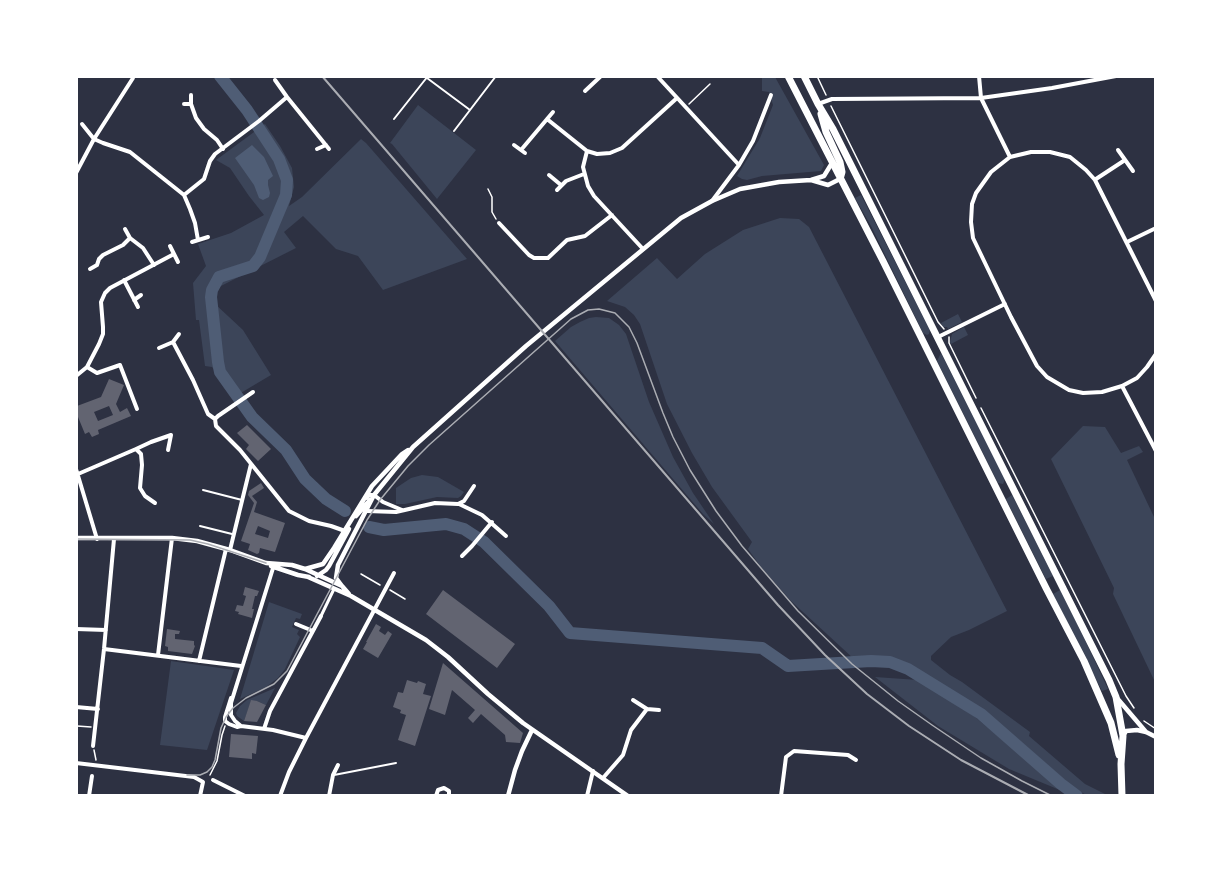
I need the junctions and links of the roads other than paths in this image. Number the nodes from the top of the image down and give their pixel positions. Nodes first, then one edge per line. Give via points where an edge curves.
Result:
1 (496, 76) edge
2 (657, 76) edge
3 (788, 76) edge
4 (804, 76) edge
5 (979, 76) edge
6 (1116, 76) edge
7 (427, 77) edge
8 (600, 77) edge
9 (133, 78) edge
10 (275, 80) dead end
11 (604, 83) dead end
12 (585, 91) dead end
13 (191, 95) dead end
14 (771, 95) dead end
15 (287, 97) junction
16 (677, 98) junction
17 (981, 98) junction
18 (184, 104) dead end
19 (191, 104) junction
20 (818, 104) junction
21 (470, 110) junction
22 (553, 112) dead end
23 (394, 119) dead end
24 (547, 119) junction
25 (82, 124) dead end
26 (454, 131) dead end
27 (94, 139) junction
28 (514, 145) dead end
29 (223, 149) junction
30 (317, 149) dead end
31 (1118, 150) dead end
32 (587, 151) junction
33 (1010, 157) junction
34 (1125, 160) junction
35 (832, 164) junction
36 (739, 165) junction
37 (1133, 171) dead end
38 (76, 173) edge
39 (584, 174) junction
40 (549, 175) dead end
41 (840, 179) junction
42 (811, 180) junction
43 (1095, 180) junction
44 (561, 185) junction
45 (557, 190) dead end
46 (184, 195) junction
47 (712, 201) junction
48 (612, 216) junction
49 (499, 223) road end
50 (1155, 228) edge
51 (125, 229) dead end
52 (208, 237) dead end
53 (130, 238) junction
54 (198, 240) junction
55 (192, 242) dead end
56 (1127, 242) junction
57 (170, 246) dead end
58 (643, 249) junction
59 (174, 254) junction
60 (178, 262) dead end
61 (154, 265) junction
62 (90, 269) dead end
63 (124, 280) junction
64 (141, 296) dead end
65 (134, 300) junction
66 (1155, 301) edge
67 (1005, 304) junction
68 (138, 307) dead end
69 (179, 334) dead end
70 (937, 337) junction
71 (173, 342) junction
72 (923, 343) junction
73 (159, 348) dead end
74 (1155, 354) edge
75 (87, 367) junction
76 (76, 376) edge
77 (1122, 386) junction
78 (253, 392) dead end
79 (137, 409) dead end
80 (215, 419) junction
81 (413, 447) junction
82 (136, 449) junction
83 (168, 450) dead end
84 (1155, 451) edge
85 (251, 463) junction
86 (77, 471) edge
87 (1010, 483) junction
88 (474, 486) dead end
89 (997, 489) junction
90 (202, 490) dead end
91 (373, 497) junction
92 (242, 500) junction
93 (155, 503) dead end
94 (458, 504) junction
95 (359, 507) junction
96 (403, 510) junction
97 (367, 511) junction
98 (492, 522) junction
99 (200, 526) dead end
100 (345, 531) junction
101 (233, 535) junction
102 (506, 536) dead end
103 (76, 538) edge
104 (97, 538) junction
105 (172, 538) junction
106 (114, 539) junction
107 (228, 550) junction
108 (462, 556) dead end
109 (274, 565) junction
110 (321, 566) junction
111 (305, 569) junction
112 (394, 573) dead end
113 (318, 575) junction
114 (308, 577) junction
115 (1060, 580) junction
116 (324, 584) junction
117 (342, 586) junction
118 (1046, 588) junction
119 (334, 589) junction
120 (351, 596) junction
121 (374, 609) junction
122 (321, 616) joint
123 (296, 624) dead end
124 (76, 629) edge
125 (106, 630) junction
126 (312, 631) junction
127 (104, 649) junction
128 (158, 655) junction
129 (199, 661) junction
130 (242, 666) junction
131 (234, 693) junction
132 (1116, 697) junction
133 (633, 700) dead end
134 (76, 707) edge
135 (98, 709) junction
136 (647, 709) junction
137 (659, 711) dead end
138 (241, 726) junction
139 (264, 729) junction
140 (532, 730) junction
141 (1146, 732) junction
142 (1123, 736) junction
143 (1155, 737) edge
144 (306, 738) junction
145 (93, 746) dead end
146 (856, 760) dead end
147 (76, 763) edge
148 (396, 763) dead end
149 (1121, 764) junction
150 (338, 765) dead end
151 (593, 771) junction
152 (333, 775) junction
153 (92, 776) dead end
154 (603, 778) junction
155 (213, 780) dead end
156 (89, 795) edge
157 (200, 795) edge
158 (245, 795) edge
159 (280, 795) edge
160 (329, 795) edge
161 (436, 795) edge
162 (449, 795) edge
163 (508, 795) edge
164 (587, 795) edge
165 (628, 795) edge
166 (782, 795) edge
167 (1122, 795) edge

1 - 21 lane
2 - 16 street
3 - 35 highway
4 - 20 highway
5 - 17 street
6 - 17 street
7 - 21 lane
7 - 23 lane
8 - 11 street
8 - 12 street
9 - 27 street
10 - 15 street
13 - 19 street
14 - 36 street
15 - 29 street
15 - 30 street via 327,147
16 - 32 street via 622,148 610,153
16 - 36 street
17 - 20 street via 830,99
17 - 33 street
18 - 19 street
19 - 29 street via 196,118
20 - 41 highway via 840,162
20 - 70 highway
21 - 26 lane
22 - 24 street
24 - 28 street via 523,152
24 - 32 street
25 - 27 street
27 - 38 street
27 - 46 street via 130,152
29 - 46 street via 210,161 204,179
31 - 34 street
32 - 39 street
33 - 43 street via 1050,152 1070,157
33 - 67 street via 990,172 976,193 971,213 973,238
34 - 37 street
34 - 43 street
35 - 41 highway
35 - 42 street via 824,176
36 - 47 street
39 - 44 street
39 - 48 street via 594,196
40 - 44 street
41 - 42 street via 828,185
41 - 72 highway
42 - 47 street via 740,189
43 - 56 street
44 - 45 street
46 - 54 street
47 - 58 street via 681,218
48 - 49 street via 585,236 567,240 548,258 529,255
48 - 58 street
50 - 56 street
51 - 53 street
52 - 54 street
53 - 61 street via 143,248
53 - 62 street via 103,255 97,266
54 - 55 street
56 - 66 street
57 - 59 street
58 - 81 street
59 - 60 street
59 - 61 street
61 - 63 street
63 - 65 street
63 - 75 street via 102,297 103,334
64 - 65 street
65 - 68 street
67 - 70 street
67 - 77 street via 1037,366 1047,377 1083,393
69 - 71 street
70 - 72 highway
70 - 87 highway
71 - 73 street
71 - 80 street via 208,414
72 - 89 highway
74 - 77 street via 1137,378
75 - 76 street
75 - 79 street via 97,373 120,365
77 - 84 street
78 - 80 street
80 - 85 street via 216,426
81 - 91 street
81 - 95 street via 383,473
82 - 83 street via 171,435
82 - 86 street
82 - 93 street via 141,454 140,488
85 - 92 street
85 - 100 street via 290,511
86 - 104 street
87 - 89 highway
87 - 115 highway
88 - 94 street
89 - 118 highway
90 - 92 lane
91 - 95 street via 369,495
91 - 96 street
91 - 97 street
91 - 113 street via 358,514 329,566
92 - 101 street
94 - 96 street via 435,503
94 - 98 street
95 - 100 street
96 - 97 street
97 - 117 street via 338,565 336,578
98 - 102 street
98 - 108 street
99 - 101 lane
100 - 110 street
101 - 107 street
103 - 104 street
104 - 106 street
105 - 106 street
105 - 107 street
105 - 128 street
106 - 125 street
107 - 109 street
107 - 129 street
109 - 111 street
109 - 114 street
109 - 130 street
110 - 111 street
110 - 113 street
111 - 113 street
112 - 121 street
113 - 114 street
113 - 116 street
113 - 117 street
114 - 116 street
115 - 118 highway
115 - 132 highway
116 - 119 street
117 - 120 street
118 - 149 highway via 1111,723
119 - 120 street
119 - 122 street
120 - 121 street
121 - 140 street via 437,647
121 - 144 street
122 - 126 street
123 - 126 street
124 - 125 street
125 - 127 street
126 - 139 street
127 - 128 street
127 - 135 street
128 - 129 street
129 - 130 street
130 - 131 street
131 - 138 street via 231,711
131 - 138 street via 226,721
132 - 141 street
132 - 142 highway
133 - 136 street
134 - 135 street
135 - 145 street
136 - 137 street
136 - 154 street via 631,730 622,755
138 - 139 street
139 - 144 street
140 - 151 street
140 - 163 street
141 - 142 street via 1126,731
141 - 143 street
142 - 149 highway
144 - 159 street
146 - 166 street via 848,755 794,751 786,757
147 - 157 street via 196,777 202,781
148 - 152 lane
149 - 167 highway
150 - 152 street
151 - 154 street
151 - 164 street
152 - 160 street
153 - 156 street
154 - 165 street
155 - 158 street
161 - 162 street via 444,788

